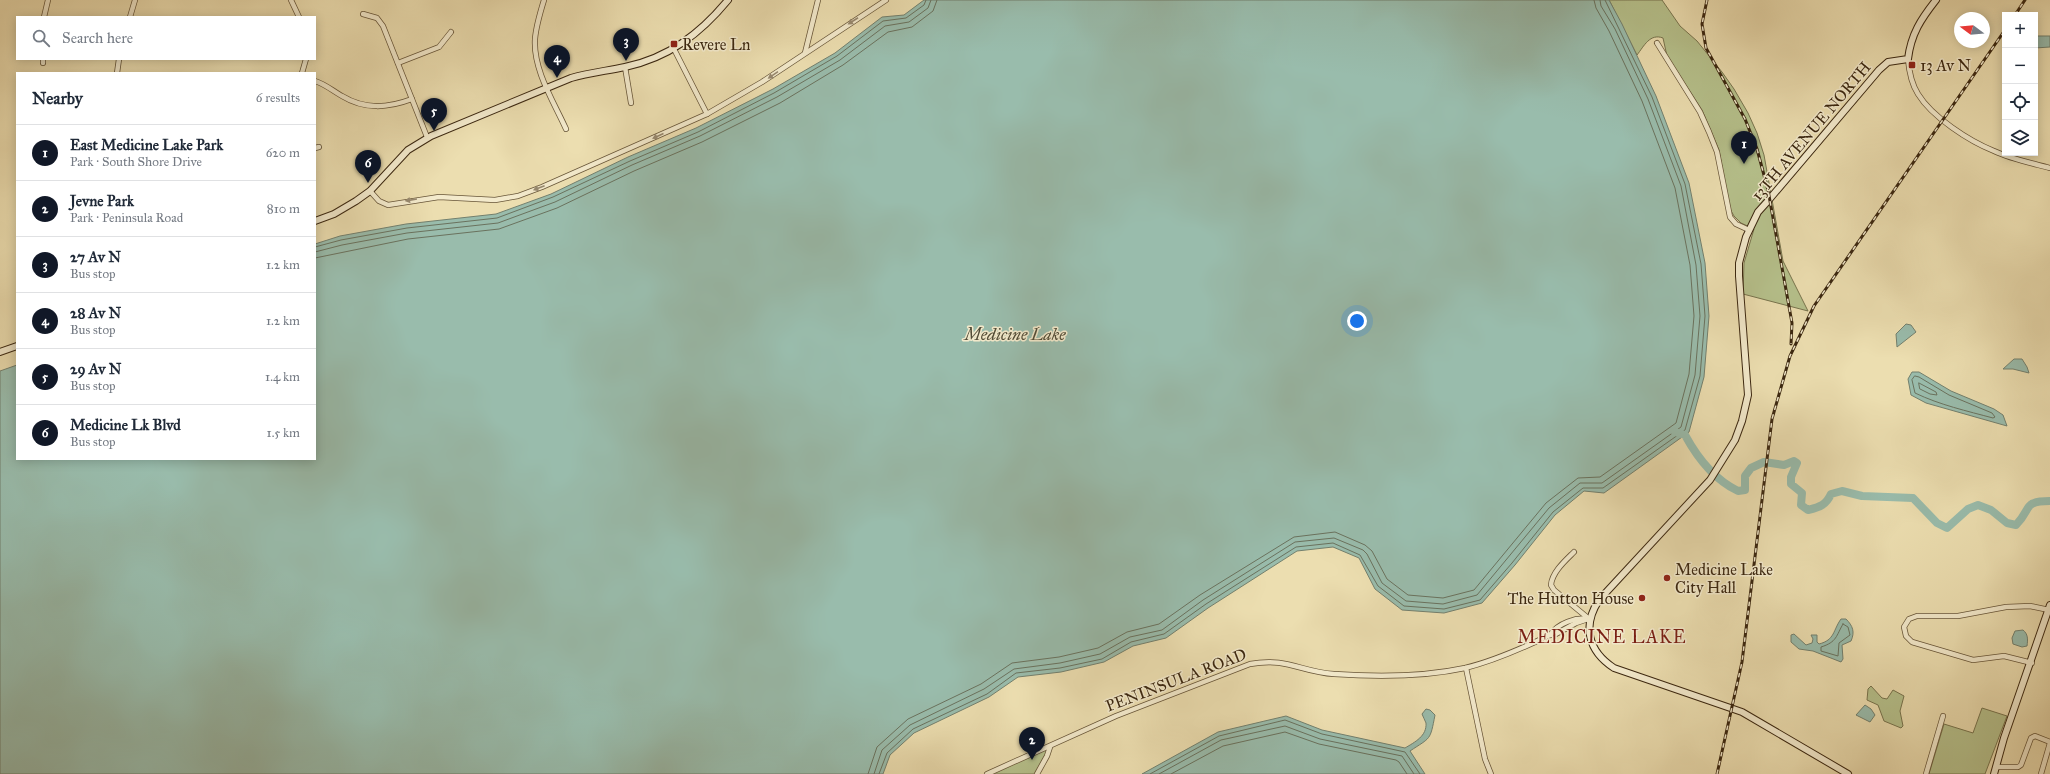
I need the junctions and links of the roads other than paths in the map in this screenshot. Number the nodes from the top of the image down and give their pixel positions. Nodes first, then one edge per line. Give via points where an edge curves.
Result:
1 (48, 0) edge
2 (135, 0) edge
3 (291, 0) edge
4 (544, 0) edge
5 (728, 0) edge
6 (818, 0) edge
7 (886, 0) edge
8 (1936, 0) edge
9 (363, 14) dead end
10 (44, 16) edge
11 (130, 16) edge
12 (299, 16) edge
13 (451, 32) dead end
14 (1657, 43) dead end
15 (674, 49) junction
16 (805, 53) junction
17 (1908, 58) junction
18 (120, 60) edge
19 (306, 60) edge
20 (398, 63) junction
21 (625, 67) junction
22 (119, 72) edge
23 (302, 72) edge
24 (316, 81) edge
25 (547, 88) junction
26 (412, 99) junction
27 (632, 103) dead end
28 (707, 114) junction
29 (566, 129) dead end
30 (427, 138) junction
31 (2050, 168) edge
32 (370, 191) junction
33 (316, 221) edge
34 (1749, 230) junction
35 (16, 346) edge
36 (0, 352) edge
37 (1574, 552) dead end
38 (2049, 607) edge
39 (1589, 619) junction
40 (2032, 663) junction
41 (1466, 668) junction
42 (1943, 716) dead end
43 (2050, 743) edge
44 (1050, 747) junction
45 (1996, 767) junction
46 (987, 774) edge
47 (1037, 774) edge
48 (1491, 774) edge
49 (1848, 774) edge
50 (1926, 774) edge
51 (1994, 774) edge
52 (2041, 774) edge

1 - 10 street
2 - 11 street
3 - 12 street
4 - 25 street via 536,27 535,52
5 - 15 street via 707,24
6 - 16 street
7 -> 16 street
8 - 17 street via 1913,34
9 - 20 street via 381,21
13 - 20 street via 439,47
14 - 34 street via 1700,112 1709,132 1717,152 1730,217 1736,224
15 - 21 street via 650,60
15 - 28 street
16 -> 28 street
17 - 31 street via 1910,73 1918,93 1943,120 1994,152
17 - 34 street, 13TH AVENUE NORTH via 1888,62 1879,70 1769,198
18 - 22 street
19 - 23 street
20 - 26 street
21 - 25 street via 590,73
21 - 27 street
24 - 26 street via 347,99 369,106 382,107
25 - 29 street
25 - 30 street
26 - 30 street
28 -> 32 street via 518,196 495,200 439,197 388,204 379,201
30 - 32 street via 408,150
32 - 33 street via 334,214
34 - 39 street, 13TH AVENUE NORTH via 1742,249 1739,276 1748,374 1747,400 1735,440 1710,480 1599,600
35 - 36 street
37 - 39 street via 1561,566 1551,584 1554,590
38 - 40 street
38 - 40 street via 2006,607 1958,616 1917,616 1909,619 1904,627 1906,636 1912,642 1973,660 1981,661 2004,656
39 - 41 street, PENINSULA ROAD
39 - 49 street via 1589,632 1595,650 1607,664 1742,712
40 - 45 street
41 - 44 street, PENINSULA ROAD via 1421,674 1344,675 1325,673 1283,662 1260,662 1129,711
41 - 48 street via 1485,759
42 - 50 street
43 - 45 street via 2035,736 2031,738 2018,767
43 - 52 street
44 - 46 street, PENINSULA ROAD
44 - 47 street
45 - 51 street

